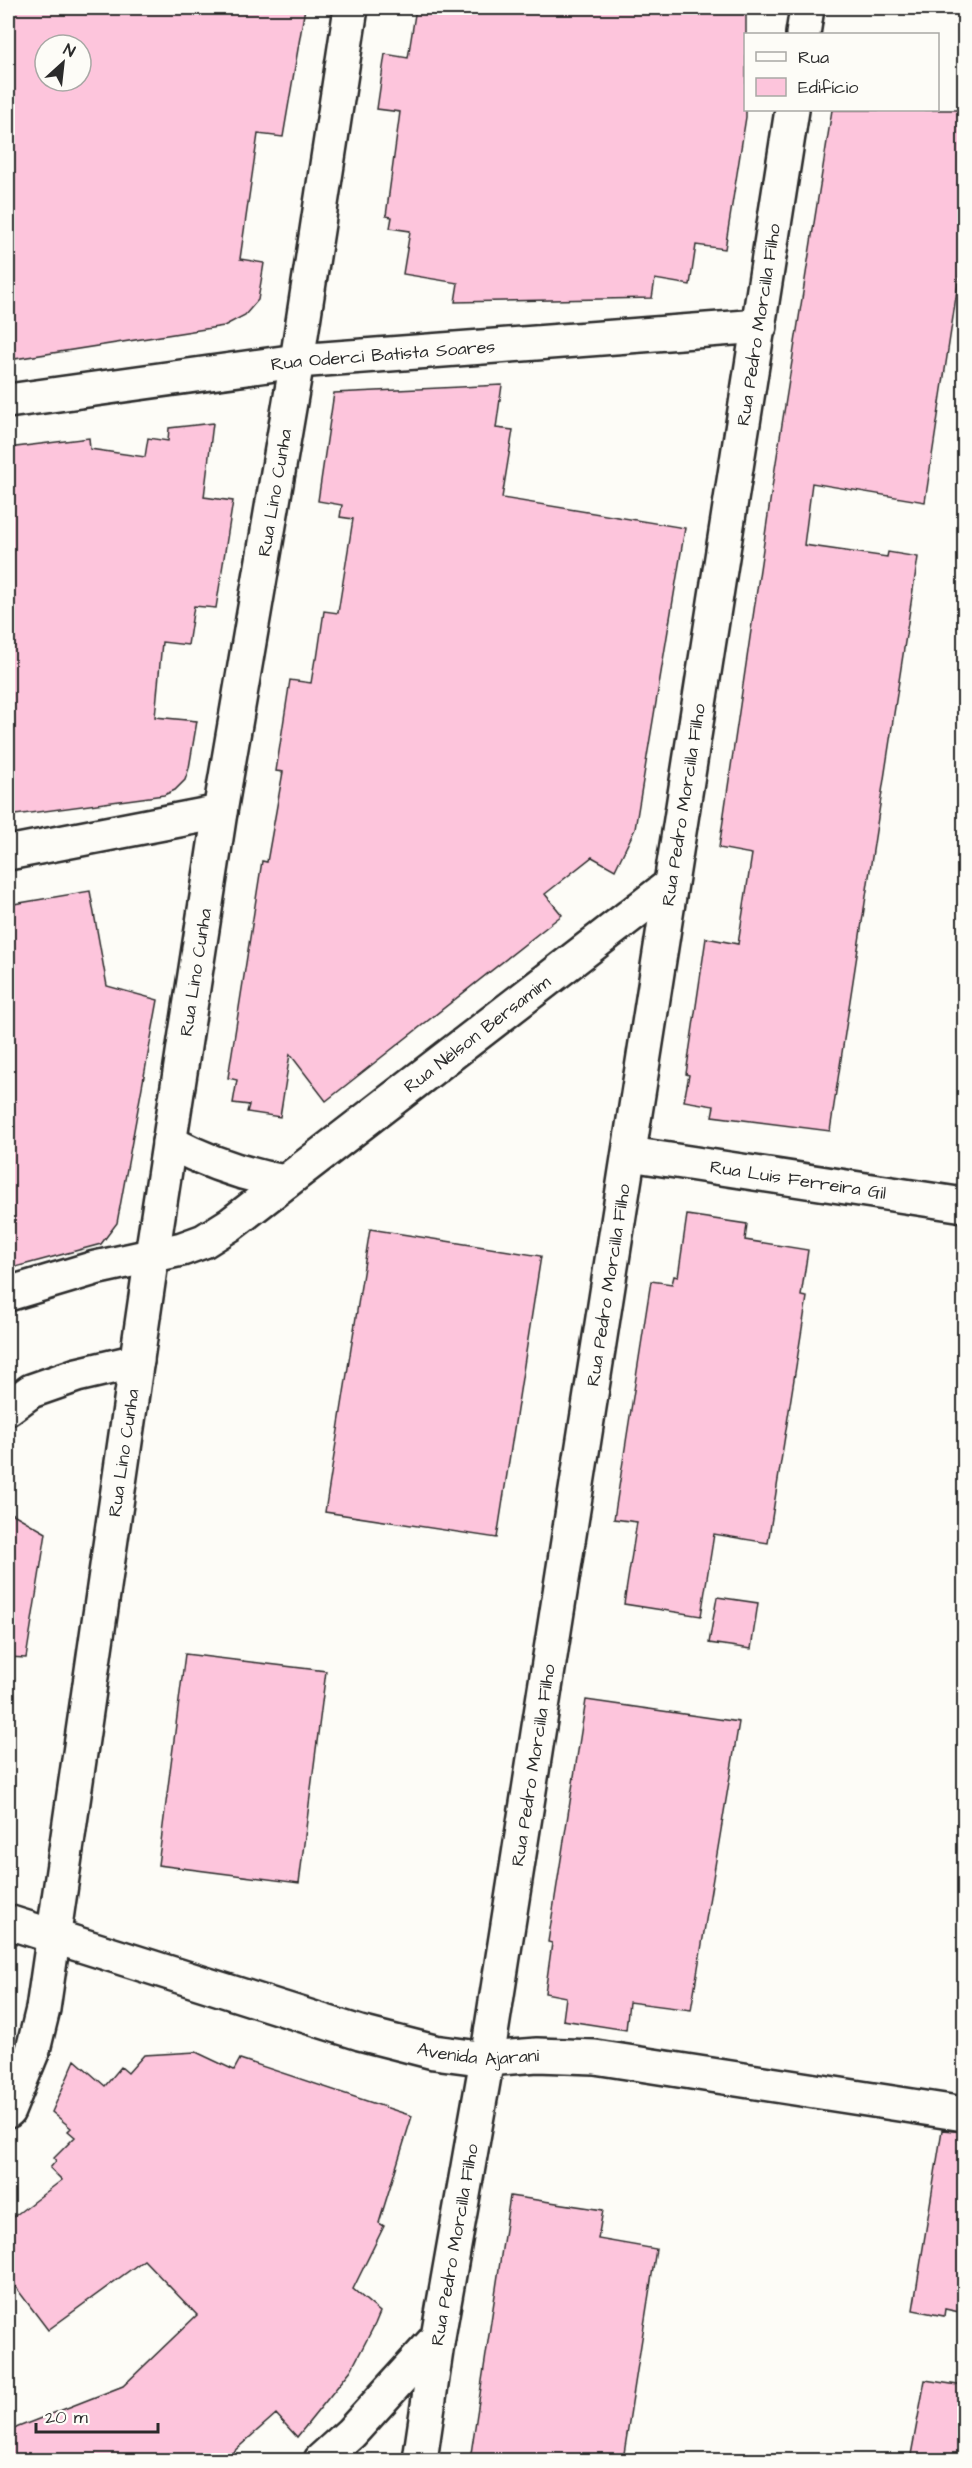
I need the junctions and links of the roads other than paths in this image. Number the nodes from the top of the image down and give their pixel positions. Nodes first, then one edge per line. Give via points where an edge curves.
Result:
1 (351, 8) edge
2 (807, 8) edge
3 (803, 33) edge
4 (792, 111) edge
5 (760, 326) junction
6 (297, 361) junction
7 (8, 401) edge
8 (220, 812) junction
9 (8, 853) edge
10 (670, 885) junction
11 (169, 1142) junction
12 (630, 1154) junction
13 (285, 1182) junction
14 (964, 1205) edge
15 (152, 1255) junction
16 (8, 1294) edge
17 (137, 1361) junction
18 (8, 1408) edge
19 (8, 1922) edge
20 (53, 1937) junction
21 (487, 2060) junction
22 (8, 2111) edge
23 (964, 2114) edge
24 (438, 2337) junction
25 (321, 2460) edge
26 (420, 2460) edge

1 - 6 street, Rua Lino Cunha
2 - 3 street
4 - 5 street, Rua Pedro Morcilla Filho
5 - 6 street, Rua Oderci Batista Soares
5 - 10 street, Rua Pedro Morcilla Filho
6 - 7 street, Rua Oderci Batista Soares
6 - 8 street, Rua Lino Cunha
8 - 9 street
8 - 11 street, Rua Lino Cunha
10 - 12 street, Rua Pedro Morcilla Filho
10 - 13 street, Rua Nélson Bersamim
11 - 13 street via 228,1169
11 - 15 street, Rua Lino Cunha
12 - 14 street, Rua Luis Ferreira Gil
12 - 21 street, Rua Pedro Morcilla Filho
13 - 15 street, Rua Nélson Bersamim via 204,1241
15 - 16 street, Rua Nélson Bersamim
15 - 17 street, Rua Lino Cunha
17 - 18 street via 31,1391
17 - 20 street, Rua Lino Cunha
19 - 20 street, Avenida Ajarani
20 - 21 street, Avenida Ajarani via 360,2032 434,2052
20 - 22 street, Rua Lino Cunha via 33,2050
21 - 23 street, Avenida Ajarani via 537,2055 594,2057
21 - 24 street, Rua Pedro Morcilla Filho
24 - 25 street via 351,2433
24 - 26 street, Rua Pedro Morcilla Filho

